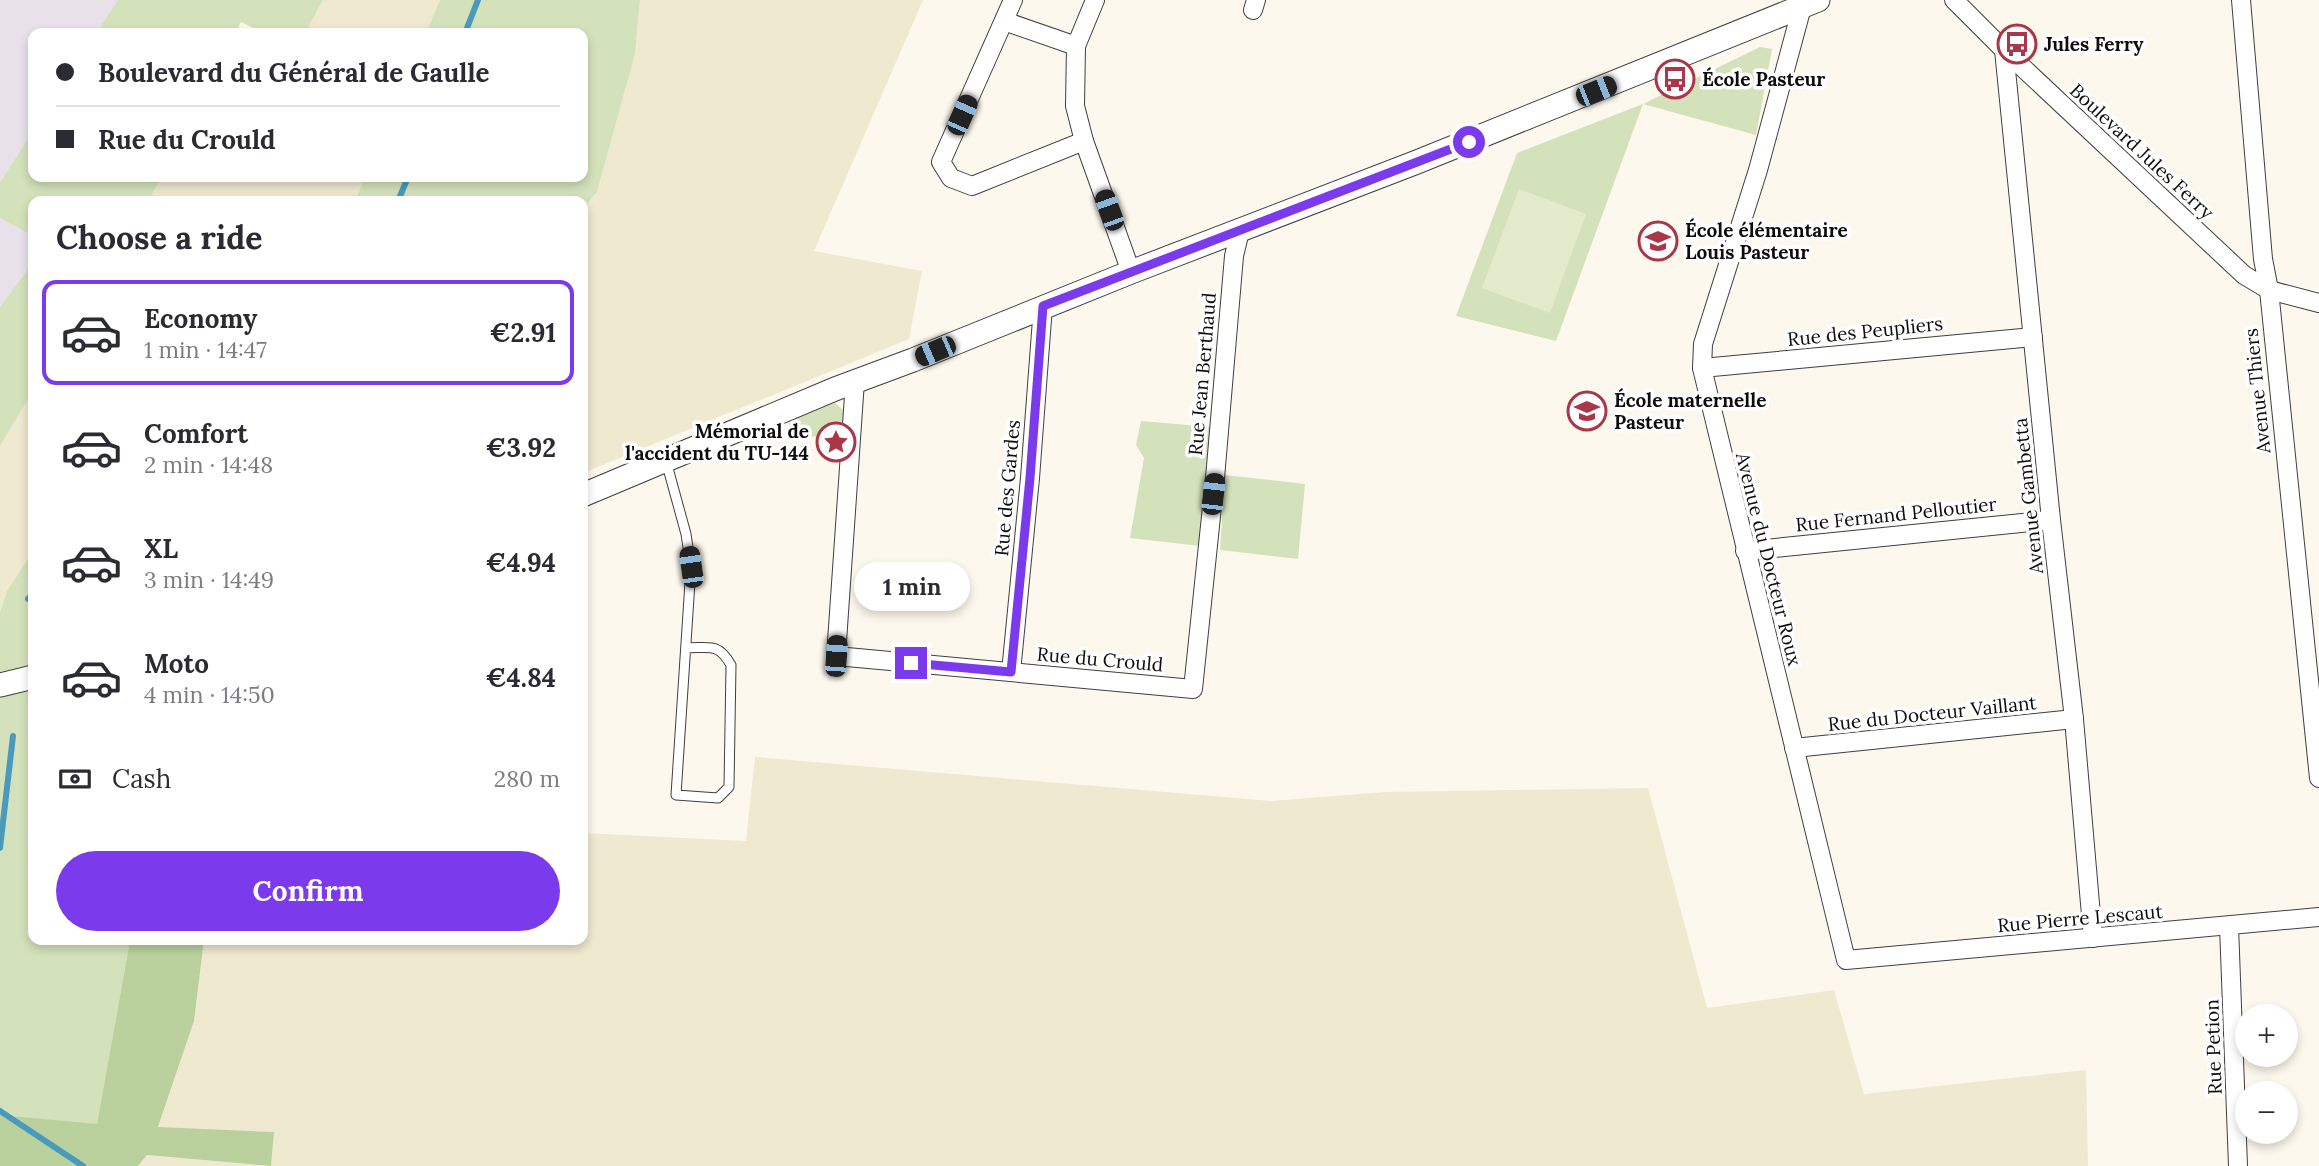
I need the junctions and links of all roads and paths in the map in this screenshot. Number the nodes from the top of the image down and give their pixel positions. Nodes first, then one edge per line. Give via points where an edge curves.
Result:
1 (1013, 0) edge
2 (1095, 0) edge
3 (1954, 0) edge
4 (2241, 0) edge
5 (1810, 3) edge
6 (1004, 22) junction
7 (1076, 46) junction
8 (2004, 50) junction
9 (1084, 141) junction
10 (1240, 231) junction
11 (1131, 272) junction
12 (2269, 290) junction
13 (2319, 303) edge
14 (1043, 306) junction
15 (2033, 337) junction
16 (1702, 368) junction
17 (855, 381) junction
18 (666, 459) junction
19 (588, 493) edge
20 (2051, 520) junction
21 (1745, 551) junction
22 (686, 648) junction
23 (1011, 672) junction
24 (28, 678) edge
25 (0, 685) edge
26 (1192, 689) joint
27 (2074, 719) junction
28 (1794, 748) junction
29 (2319, 778) edge
30 (2319, 917) edge
31 (2229, 926) junction
32 (2093, 938) junction
33 (1846, 960) joint
34 (2238, 1166) edge

1 - 6 street
2 - 7 street
3 - 8 street, Boulevard Jules Ferry
4 - 12 street, Avenue Thiers
5 - 10 street
5 - 16 street, Avenue du Docteur Roux via 1703,344
6 - 7 street
6 - 9 street via 941,162 951,178 972,186
7 - 9 street via 1075,106
8 - 12 street, Boulevard Jules Ferry via 2244,275
8 - 15 street, Avenue Gambetta
9 - 11 street
10 - 11 street
10 - 26 street, Rue Jean Berthaud
11 - 14 street
12 - 13 street, Boulevard Jules Ferry
12 - 29 street, Avenue Thiers
14 - 17 street
14 - 23 street, Rue des Gardes
15 - 16 street, Rue des Peupliers
15 - 20 street, Avenue Gambetta
16 - 21 street, Avenue du Docteur Roux
17 - 18 street
17 - 23 street, Rue du Crould via 836,656
18 - 19 street
18 - 22 lane via 691,567
20 - 21 street, Rue Fernand Pelloutier
20 - 27 street, Avenue Gambetta
21 - 28 street, Avenue du Docteur Roux
22 - 22 lane via 676,795 718,798 729,787 731,665 716,648
23 - 26 street, Rue du Crould
24 - 25 street
27 - 28 street, Rue du Docteur Vaillant
27 - 32 street, Avenue Gambetta
28 - 33 street, Avenue du Docteur Roux
30 - 31 street, Rue Pierre Lescaut
31 - 32 street, Rue Pierre Lescaut
31 - 34 street, Rue Petion
32 - 33 street, Rue Pierre Lescaut

